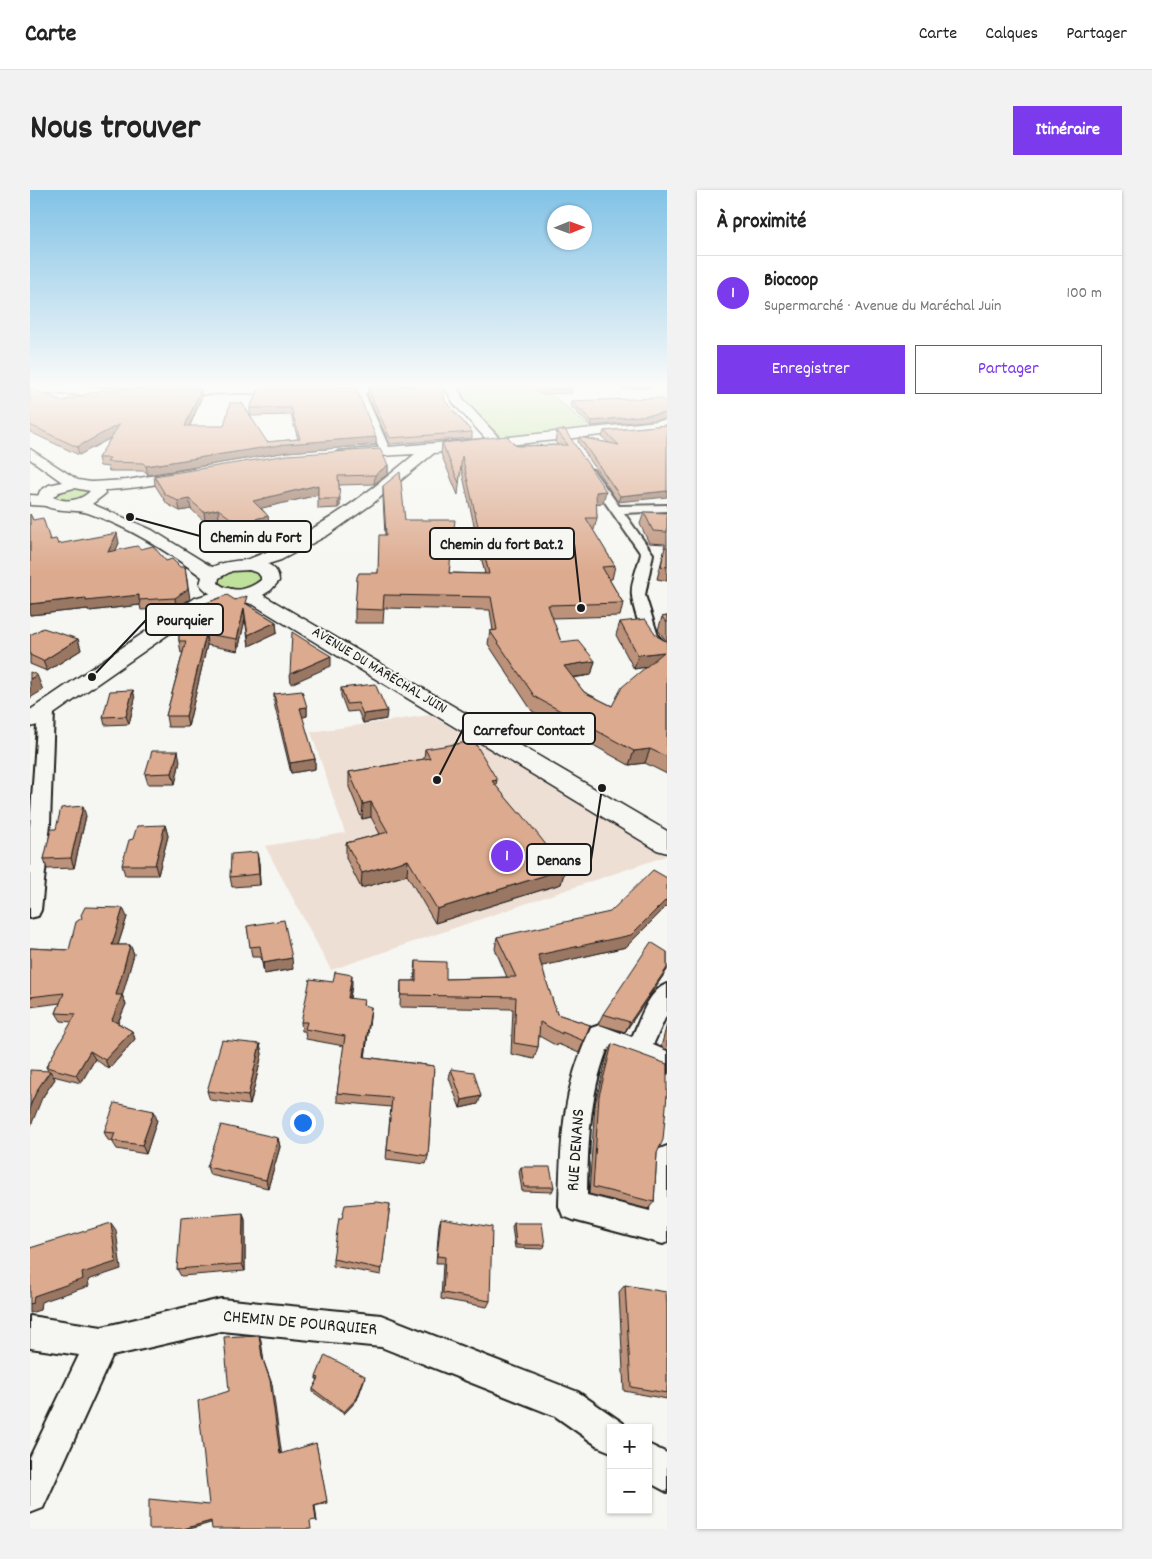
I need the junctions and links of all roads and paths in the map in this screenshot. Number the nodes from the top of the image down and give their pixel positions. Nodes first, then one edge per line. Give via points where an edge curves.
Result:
1 (384, 447) edge
2 (451, 447) edge
3 (430, 450) junction
4 (386, 452) junction
5 (30, 453) edge
6 (332, 455) edge
7 (30, 462) edge
8 (584, 462) edge
9 (206, 470) edge
10 (74, 484) junction
11 (99, 490) junction
12 (50, 494) junction
13 (30, 495) edge
14 (30, 500) edge
15 (76, 504) junction
16 (667, 508) edge
17 (617, 510) junction
18 (282, 554) junction
19 (647, 554) junction
20 (660, 554) dead end
21 (249, 565) junction
22 (228, 566) junction
23 (267, 579) junction
24 (220, 590) junction
25 (667, 653) edge
26 (38, 715) edge
27 (667, 825) edge
28 (667, 843) edge
29 (30, 910) edge
30 (667, 994) edge
31 (638, 1051) junction
32 (667, 1062) edge
33 (667, 1160) edge
34 (30, 1332) edge
35 (102, 1343) junction
36 (607, 1432) edge
37 (652, 1464) edge
38 (667, 1474) edge
39 (30, 1495) edge

1 - 4 street
2 - 3 street
3 - 4 street
3 - 18 street via 350,514
4 - 6 street
5 - 10 street
7 - 12 street via 42,469 53,482
8 - 17 street
9 - 11 street
10 - 11 street
10 - 12 street
11 - 15 street
11 - 22 street via 102,503
12 - 13 street
12 - 14 street
12 - 15 street via 59,505
15 - 24 street, AVENUE DU MARÉCHAL JUIN via 155,540
16 - 17 street
17 - 19 street
18 - 21 street
18 - 23 street
19 - 20 street
19 - 25 street via 638,595 651,637
21 - 22 street
21 - 23 street
22 - 24 street
23 - 24 street
23 - 27 street, AVENUE DU MARÉCHAL JUIN via 276,596 302,613
24 - 26 street
24 - 28 street, AVENUE DU MARÉCHAL JUIN via 261,601
26 - 29 street via 40,824
30 - 31 street
31 - 32 street, RUE DENANS
31 - 33 street, RUE DENANS via 600,1036 585,1074 575,1131 573,1206 663,1229
34 - 35 street, CHEMIN DE POURQUIER
35 - 36 street, CHEMIN DE POURQUIER via 221,1315 381,1330 566,1404
35 - 39 street
37 - 38 street

